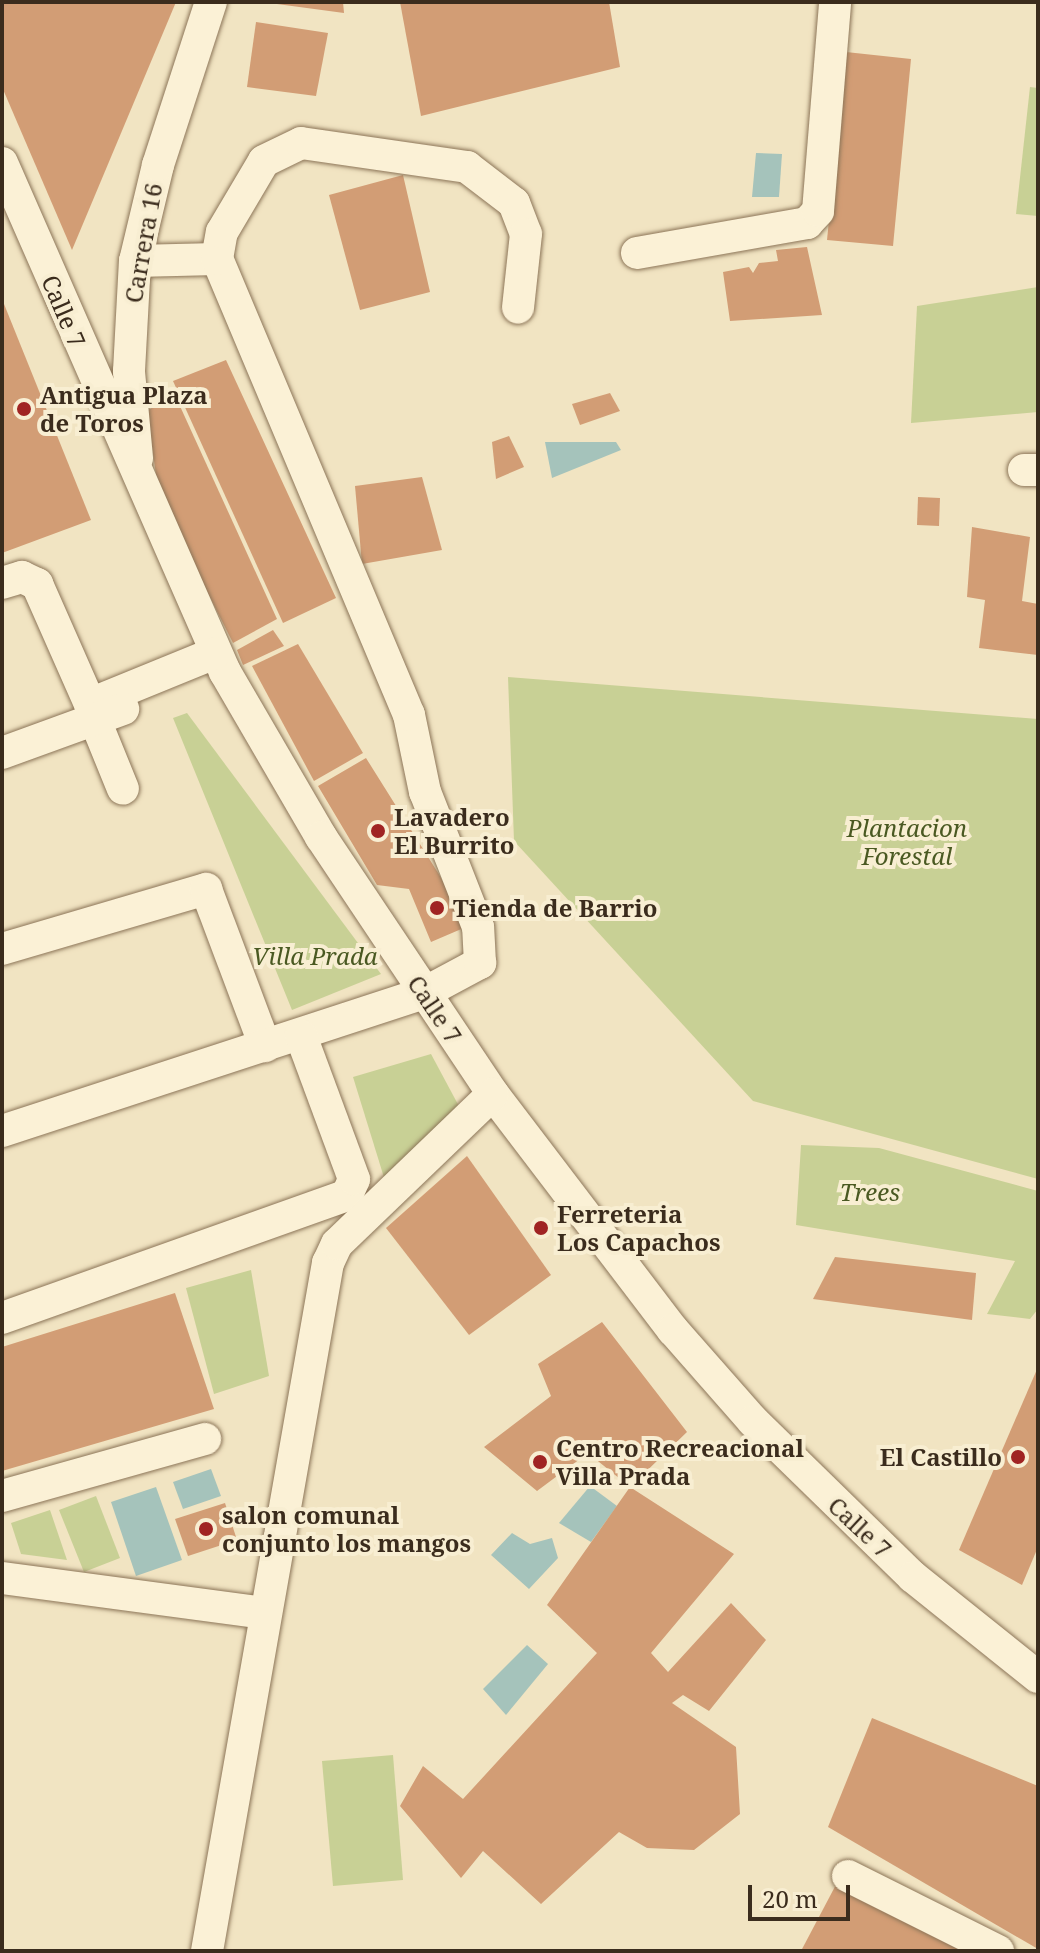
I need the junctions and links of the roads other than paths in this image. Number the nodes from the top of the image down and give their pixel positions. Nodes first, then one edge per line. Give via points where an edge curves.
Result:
1 (211, 2) edge
2 (835, 2) edge
3 (2, 163) edge
4 (637, 253) dead end
5 (217, 259) junction
6 (135, 261) junction
7 (518, 308) dead end
8 (141, 493) junction
9 (2, 583) edge
10 (220, 662) junction
11 (95, 720) junction
12 (2, 753) edge
13 (123, 789) dead end
14 (2, 949) edge
15 (424, 993) junction
16 (301, 1036) junction
17 (265, 1046) junction
18 (493, 1094) junction
19 (2, 1131) edge
20 (2, 1318) edge
21 (205, 1439) dead end
22 (2, 1496) edge
23 (2, 1578) edge
24 (265, 1613) junction
25 (1032, 1663) edge
26 (848, 1876) dead end
27 (207, 1951) edge
28 (998, 1951) edge

1 - 6 street, Carrera 16
2 - 4 street via 818,211 807,223
3 - 8 street, Calle 7
5 - 6 street
5 - 7 street via 222,232 277,150 301,143 467,167 514,203 526,234
5 - 15 street via 409,715 425,792 478,927 480,963
6 - 8 street, Carrera 16 via 129,371
8 - 10 street, Calle 7
9 - 10 street via 22,577 37,584 90,704
10 - 11 street
10 - 15 street, Calle 7
11 - 12 street
11 - 13 street
14 - 17 street via 206,889
15 - 16 street
15 - 18 street, Calle 7
16 - 17 street
16 - 20 street via 354,1179 347,1195
17 - 19 street
18 - 24 street via 337,1244 328,1263
18 - 25 street, Calle 7 via 664,1319 753,1421 913,1577
21 - 22 street
23 - 24 street
24 - 27 street
26 - 28 street

